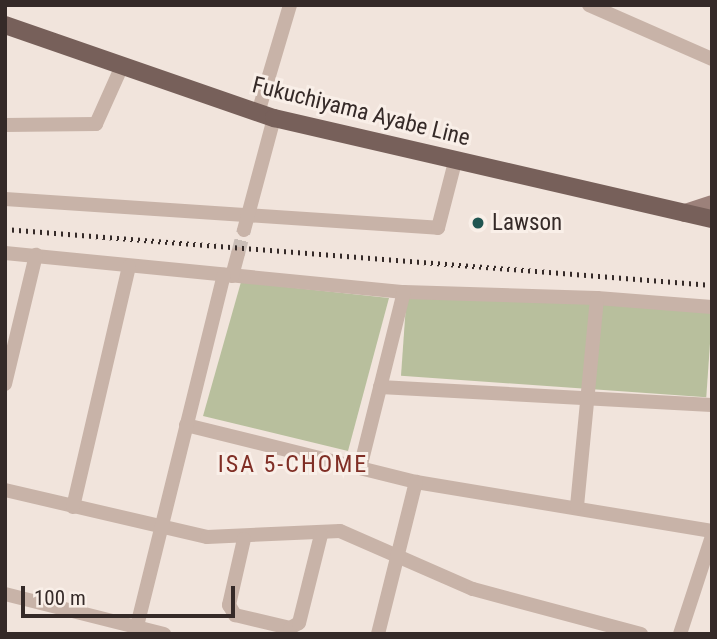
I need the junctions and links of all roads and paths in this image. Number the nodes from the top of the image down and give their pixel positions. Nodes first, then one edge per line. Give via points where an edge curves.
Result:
1 (589, 5) edge
2 (286, 6) edge
3 (5, 25) edge
4 (712, 59) edge
5 (122, 66) junction
6 (266, 115) junction
7 (5, 125) edge
8 (455, 162) junction
9 (5, 199) edge
10 (712, 204) edge
11 (685, 213) junction
12 (712, 219) edge
13 (246, 223) junction
14 (5, 253) edge
15 (238, 254) tunnel mouth
16 (36, 255) junction
17 (129, 266) junction
18 (228, 275) junction
19 (404, 292) junction
20 (597, 298) junction
21 (712, 307) edge
22 (5, 384) edge
23 (380, 387) junction
24 (587, 395) junction
25 (712, 405) edge
26 (186, 425) junction
27 (359, 468) junction
28 (416, 482) junction
29 (5, 490) edge
30 (577, 506) junction
31 (73, 507) junction
32 (162, 528) junction
33 (712, 531) edge
34 (321, 535) junction
35 (712, 536) edge
36 (244, 539) junction
37 (397, 558) junction
38 (5, 594) edge
39 (136, 630) edge
40 (164, 634) edge
41 (378, 634) edge
42 (641, 634) edge
43 (680, 634) edge

1 - 4 street
2 - 6 street
3 - 5 main road, Fukuchiyama Ayabe Line
5 - 6 main road, Fukuchiyama Ayabe Line
5 - 7 street via 96,124
6 - 8 main road, Fukuchiyama Ayabe Line
6 - 13 street
8 - 11 main road, Fukuchiyama Ayabe Line
8 - 13 street via 438,228
9 - 13 street
10 - 11 main road
11 - 12 main road, Fukuchiyama Ayabe Line
14 - 16 street
15 - 18 street
16 - 17 street
16 - 22 street
17 - 18 street
17 - 31 street
18 - 19 street
18 - 26 street
19 - 20 street
19 - 23 street
20 - 21 street
20 - 24 street
23 - 24 street
23 - 27 street
24 - 25 street
24 - 30 street
26 - 27 street
26 - 32 street
27 - 28 street
28 - 30 street
28 - 37 street
29 - 31 street
30 - 33 street
31 - 32 street
32 - 36 street
32 - 39 street
34 - 36 street
34 - 36 street via 299,623 290,628 235,615 229,605
34 - 37 street via 340,531
35 - 43 street
37 - 41 street
37 - 42 street via 473,589
38 - 39 street
39 - 40 street

